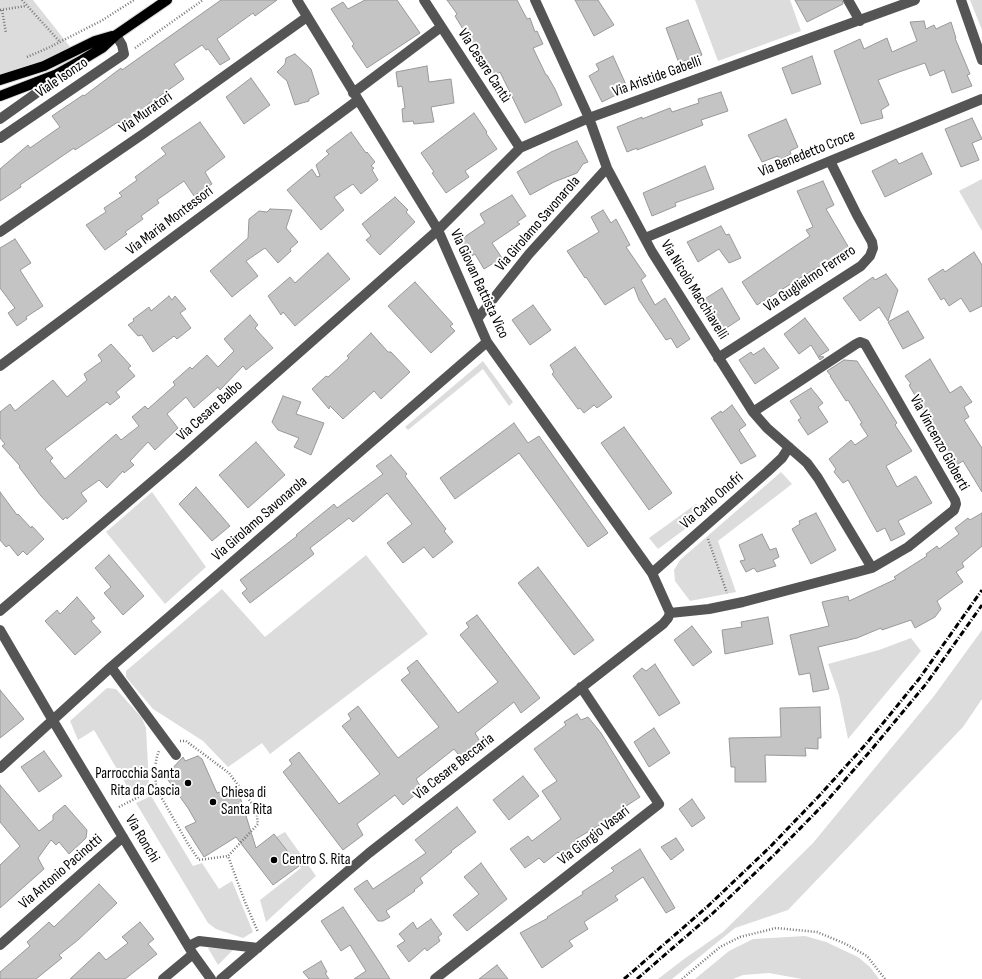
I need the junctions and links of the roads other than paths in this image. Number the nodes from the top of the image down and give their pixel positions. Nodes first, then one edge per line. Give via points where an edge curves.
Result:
1 (167, 0) edge
2 (297, 0) edge
3 (424, 0) edge
4 (535, 0) edge
5 (848, 0) edge
6 (915, 0) edge
7 (961, 0) edge
8 (307, 17) junction
9 (860, 21) junction
10 (441, 28) junction
11 (116, 35) junction
12 (982, 60) edge
13 (55, 75) junction
14 (0, 80) edge
15 (0, 96) edge
16 (356, 97) junction
17 (982, 99) edge
18 (589, 118) junction
19 (0, 119) edge
20 (0, 138) edge
21 (520, 148) junction
22 (830, 161) junction
23 (607, 168) junction
24 (438, 230) junction
25 (0, 232) edge
26 (645, 238) junction
27 (478, 318) junction
28 (487, 342) junction
29 (718, 358) junction
30 (0, 366) edge
31 (753, 412) junction
32 (789, 448) junction
33 (872, 568) junction
34 (652, 573) junction
35 (0, 611) edge
36 (670, 613) junction
37 (0, 630) edge
38 (111, 667) junction
39 (581, 687) junction
40 (52, 719) junction
41 (176, 755) dead end
42 (0, 768) edge
43 (123, 837) junction
44 (0, 945) edge
45 (260, 945) junction
46 (191, 950) junction
47 (163, 979) edge
48 (211, 979) edge
49 (221, 979) edge
50 (435, 979) edge

1 - 11 main road, Viale Isonzo
2 - 8 street, Via Giovan Battista Vico
3 - 10 street, Via Cesare Cantù
4 - 18 street, Via Nicolò Macchiavelli
5 - 9 street
6 - 9 street, Via Aristide Gabelli
7 - 12 street
8 - 16 street, Via Giovan Battista Vico
8 - 25 street, Via Muratori
9 - 18 street, Via Aristide Gabelli
10 - 16 street, Via Maria Montessori
10 - 21 street, Via Cesare Cantù
11 - 13 main road, Viale Isonzo via 102,48
11 - 14 main road, Viale Isonzo via 44,66
11 - 20 street, Viale Isonzo via 124,54
13 - 15 main road, Viale Isonzo
13 - 19 street, Viale Isonzo via 45,87
16 - 24 street, Via Giovan Battista Vico
16 - 30 street, Via Maria Montessori
17 - 22 street, Via Benedetto Croce
18 - 21 street, Via Aristide Gabelli
18 - 23 street, Via Nicolò Macchiavelli
21 - 24 street, Via Aristide Gabelli
22 - 26 street, Via Benedetto Croce
22 - 29 street, Via Guglielmo Ferrero via 872,242 870,256 861,266
23 - 26 street, Via Nicolò Macchiavelli
23 - 27 street, Via Girolamo Savonarola via 529,254
24 - 27 street, Via Giovan Battista Vico
24 - 35 street, Via Cesare Balbo via 182,456
26 - 29 street, Via Nicolò Macchiavelli
27 - 28 street, Via Giovan Battista Vico
28 - 34 street, Via Giovan Battista Vico
28 - 38 street, Via Girolamo Savonarola
29 - 31 street, Via Nicolò Macchiavelli
31 - 32 street, Via Nicolò Macchiavelli
31 - 33 street, Via Vincenzo Gioberti via 856,344 865,344 956,504 954,510 908,546
32 - 33 street, Via Nicolò Macchiavelli via 807,462
32 - 34 street, Via Carlo Onofri via 768,472
33 - 36 street, Via Vincenzo Gioberti via 709,609
34 - 36 street, Via Giovan Battista Vico
36 - 39 street, Via Cesare Beccaria via 663,624
37 - 40 street, Via Ronchi
38 - 40 street, Via Girolamo Savonarola
38 - 41 street
39 - 45 street, Via Cesare Beccaria via 369,853
39 - 50 street, Via Giorgio Vasari via 659,804
40 - 42 street, Via Girolamo Savonarola
40 - 43 street, Via Ronchi
43 - 44 street, Via Antonio Pacinotti
43 - 46 street, Via Ronchi
45 - 46 street via 200,941
45 - 49 street, Via Cesare Beccaria
46 - 47 street
46 - 48 street, Via Ronchi

